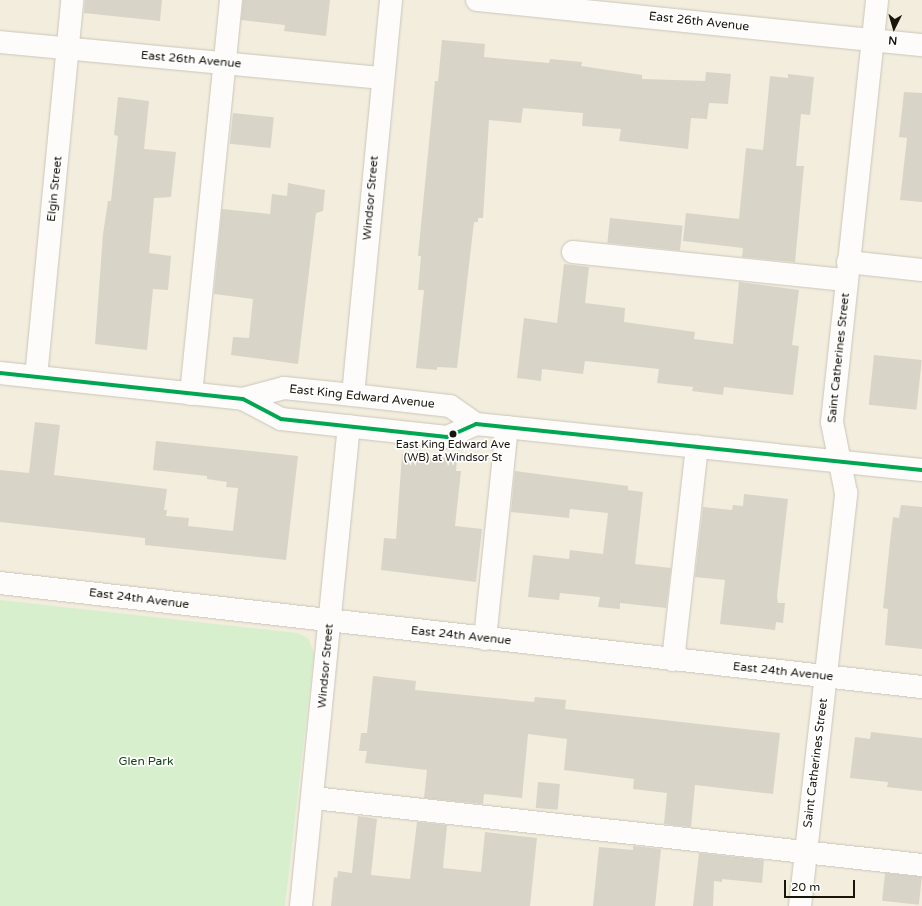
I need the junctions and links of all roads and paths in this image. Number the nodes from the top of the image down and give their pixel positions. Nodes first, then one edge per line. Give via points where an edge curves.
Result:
1 (72, 0) edge
2 (231, 0) edge
3 (391, 0) edge
4 (477, 0) edge
5 (878, 0) edge
6 (874, 40) junction
7 (0, 42) edge
8 (922, 45) edge
9 (68, 48) junction
10 (225, 63) junction
11 (382, 78) junction
12 (573, 252) dead end
13 (922, 270) edge
14 (847, 271) junction
15 (0, 373) edge
16 (36, 377) junction
17 (191, 394) junction
18 (353, 396) junction
19 (243, 399) junction
20 (476, 424) junction
21 (349, 426) junction
22 (507, 427) junction
23 (697, 446) junction
24 (839, 463) junction
25 (922, 470) edge
26 (0, 583) edge
27 (331, 621) junction
28 (485, 639) junction
29 (673, 660) junction
30 (826, 677) junction
31 (922, 687) edge
32 (314, 798) junction
33 (806, 852) junction
34 (922, 865) edge
35 (301, 906) edge
36 (800, 906) edge

1 - 9 street, Elgin Street
2 - 10 street
3 - 11 street, Windsor Street
4 - 6 street, East 26th Avenue
5 - 6 street, Saint Catherines Street
6 - 8 street, East 26th Avenue
6 - 14 street, Saint Catherines Street
7 - 9 street, East 26th Avenue
9 - 10 street, East 26th Avenue
9 - 16 street, Elgin Street
10 - 11 street, East 26th Avenue
10 - 17 street
11 - 18 street, Windsor Street
12 - 14 street
13 - 14 street
14 - 24 street, Saint Catherines Street via 831,431
15 - 16 street, East King Edward Avenue
16 - 17 street, East King Edward Avenue
17 - 19 street, East King Edward Avenue
18 - 19 street, East King Edward Avenue via 284,388
18 - 20 street, East King Edward Avenue via 450,406
19 - 21 street, East King Edward Avenue via 281,419
20 - 21 street, East King Edward Avenue via 447,437
20 - 22 street, East King Edward Avenue
21 - 27 street, Windsor Street
22 - 23 street, East King Edward Avenue
22 - 28 street
23 - 24 street, East King Edward Avenue
23 - 29 street
24 - 25 street, East King Edward Avenue
24 - 30 street, Saint Catherines Street via 846,493
26 - 27 street, East 24th Avenue
27 - 28 street, East 24th Avenue
27 - 32 street, Windsor Street
28 - 29 street, East 24th Avenue
29 - 30 street, East 24th Avenue
30 - 31 street, East 24th Avenue
30 - 33 street, Saint Catherines Street
32 - 33 street
32 - 35 street, Windsor Street
33 - 34 street
33 - 36 street, Saint Catherines Street

